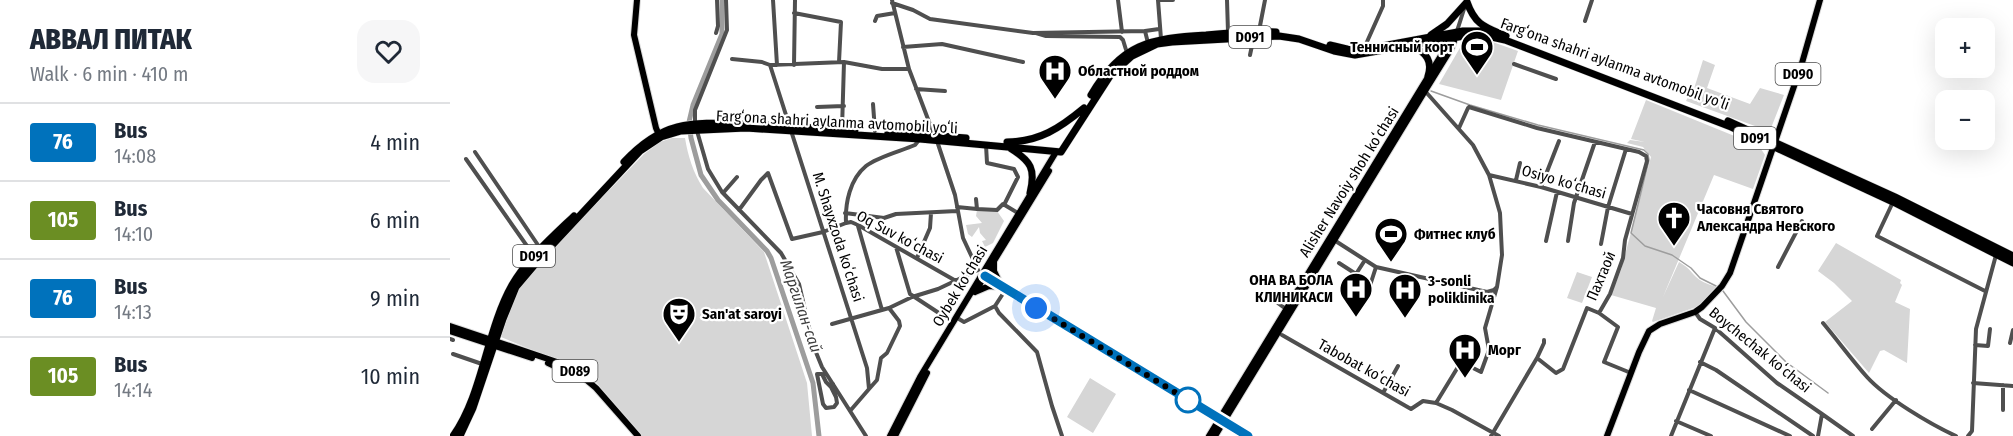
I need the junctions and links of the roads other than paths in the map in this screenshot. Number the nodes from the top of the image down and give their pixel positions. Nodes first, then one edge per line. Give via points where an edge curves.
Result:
1 (637, 0) edge
2 (717, 0) edge
3 (726, 0) edge
4 (773, 0) edge
5 (795, 0) edge
6 (1118, 0) edge
7 (1158, 0) edge
8 (1173, 0) edge
9 (1227, 0) edge
10 (1265, 0) edge
11 (1383, 0) edge
12 (1592, 0) edge
13 (1820, 0) edge
14 (892, 1) edge
15 (1467, 1) edge
16 (794, 13) junction
17 (895, 13) junction
18 (875, 21) dead end
19 (1585, 21) dead end
20 (1159, 29) junction
21 (1122, 31) junction
22 (1145, 31) junction
23 (716, 33) dead end
24 (1033, 33) junction
25 (1228, 33) junction
26 (1256, 34) junction
27 (1456, 35) junction
28 (1506, 36) junction
29 (1161, 39) junction
30 (1425, 39) junction
31 (1123, 40) junction
32 (1145, 46) junction
33 (1413, 46) junction
34 (903, 47) junction
35 (1366, 49) junction
36 (1127, 53) junction
37 (1250, 56) dead end
38 (732, 59) dead end
39 (842, 62) junction
40 (1023, 62) dead end
41 (777, 64) junction
42 (1514, 64) dead end
43 (770, 65) junction
44 (794, 65) junction
45 (909, 69) junction
46 (1428, 76) junction
47 (1556, 79) dead end
48 (916, 89) junction
49 (945, 91) dead end
50 (1425, 91) junction
51 (873, 104) dead end
52 (817, 106) dead end
53 (844, 106) junction
54 (1084, 108) junction
55 (694, 127) junction
56 (790, 128) junction
57 (1459, 128) junction
58 (842, 129) junction
59 (875, 131) junction
60 (659, 135) junction
61 (935, 138) junction
62 (920, 139) junction
63 (1559, 141) dead end
64 (1595, 142) junction
65 (986, 144) junction
66 (1774, 144) junction
67 (1007, 145) junction
68 (1626, 149) junction
69 (1060, 150) junction
70 (475, 152) dead end
71 (466, 159) dead end
72 (1520, 163) dead end
73 (1489, 174) junction
74 (737, 177) dead end
75 (1516, 180) junction
76 (1541, 187) junction
77 (1557, 192) junction
78 (723, 193) junction
79 (1030, 193) junction
80 (1577, 198) junction
81 (976, 199) dead end
82 (1893, 202) junction
83 (1005, 205) junction
84 (585, 207) junction
85 (1608, 207) junction
86 (957, 209) junction
87 (977, 209) junction
88 (739, 210) junction
89 (515, 211) junction
90 (845, 213) junction
91 (931, 213) junction
92 (1018, 213) junction
93 (1632, 214) junction
94 (507, 217) junction
95 (1802, 220) dead end
96 (846, 223) junction
97 (858, 225) junction
98 (824, 232) junction
99 (1332, 239) junction
100 (1546, 241) dead end
101 (1568, 241) dead end
102 (1601, 244) dead end
103 (896, 246) junction
104 (541, 249) junction
105 (1996, 254) junction
106 (534, 256) junction
107 (2013, 256) edge
108 (917, 258) junction
109 (1365, 260) junction
110 (994, 261) junction
111 (1339, 263) dead end
112 (2013, 263) edge
113 (1376, 267) junction
114 (1778, 267) dead end
115 (981, 273) junction
116 (956, 281) junction
117 (1497, 287) junction
118 (1005, 289) junction
119 (1985, 291) junction
120 (975, 293) junction
121 (912, 297) junction
122 (1271, 298) dead end
123 (1364, 304) dead end
124 (995, 306) junction
125 (889, 308) junction
126 (1286, 309) junction
127 (882, 310) junction
128 (1695, 312) junction
129 (1599, 313) junction
130 (851, 319) junction
131 (948, 319) dead end
132 (958, 319) junction
133 (1823, 323) dead end
134 (832, 324) dead end
135 (450, 326) edge
136 (1715, 328) junction
137 (1990, 329) dead end
138 (2013, 330) edge
139 (450, 332) edge
140 (1282, 336) dead end
141 (1544, 340) dead end
142 (492, 343) junction
143 (2010, 343) dead end
144 (1975, 345) junction
145 (453, 354) dead end
146 (1537, 358) junction
147 (1700, 362) junction
148 (482, 364) junction
149 (1398, 366) dead end
150 (1631, 373) junction
151 (1973, 383) junction
152 (2003, 385) junction
153 (832, 386) junction
154 (2013, 386) edge
155 (869, 389) junction
156 (1689, 390) junction
157 (1383, 393) junction
158 (1896, 400) junction
159 (1436, 403) junction
160 (2003, 410) dead end
161 (850, 411) junction
162 (1822, 414) junction
163 (1221, 421) junction
164 (1676, 421) junction
165 (1872, 429) dead end
166 (1492, 434) edge
167 (453, 436) edge
168 (460, 436) edge
169 (633, 436) edge
170 (638, 436) edge
171 (866, 436) edge
172 (890, 436) edge
173 (895, 436) edge
174 (1062, 436) edge
175 (1209, 436) edge
176 (1215, 436) edge
177 (1248, 436) edge
178 (1499, 436) edge
179 (1607, 436) edge
180 (1671, 436) edge
181 (1711, 436) edge
182 (1790, 436) edge
183 (1813, 436) edge
184 (1818, 436) edge
185 (1853, 436) edge
186 (1956, 436) edge
187 (1968, 436) edge

1 - 60 main road via 634,35
2 - 23 street
3 - 55 street via 727,30 695,110
4 - 41 street
5 - 16 street
6 - 21 street
7 - 8 street
7 - 20 street
9 - 25 street
10 - 26 street
11 - 35 street
12 - 19 street
13 - 66 main road, D090
14 - 17 street
14 - 24 street via 930,19
15 - 27 street, Alisher Navoiy shoh koʻchasi
15 - 28 highway via 1476,21
15 - 30 highway via 1447,24
16 - 39 street via 841,22
16 - 44 street
17 - 18 street via 877,16
17 - 34 street
20 - 22 street
20 - 29 street
21 - 22 street
21 - 24 street
21 - 31 street
22 - 32 street
24 - 31 street
25 - 26 highway, Fargʻona shahri aylanma avtomobil yoʻli / D091
25 - 29 highway, Fargʻona shahri aylanma avtomobil yoʻli / D091
26 - 32 highway, Fargʻona shahri aylanma avtomobil yoʻli / D091
26 - 33 highway, Fargʻona shahri aylanma avtomobil yoʻli / D091 via 1299,39 1355,55
26 - 35 highway, Fargʻona shahri aylanma avtomobil yoʻli / D091 via 1282,32 1351,50
26 - 37 street
27 - 28 highway, Fargʻona shahri aylanma avtomobil yoʻli / D091 via 1487,31
27 - 30 highway, Fargʻona shahri aylanma avtomobil yoʻli / D091
27 - 33 highway, Fargʻona shahri aylanma avtomobil yoʻli / D091
27 - 46 main road, Alisher Navoiy shoh koʻchasi
27 - 50 main road
27 - 66 highway, Fargʻona shahri aylanma avtomobil yoʻli / D091 via 1505,40
28 - 66 highway, Fargʻona shahri aylanma avtomobil yoʻli / D091 via 1690,106
29 - 32 highway, Fargʻona shahri aylanma avtomobil yoʻli / D091
30 - 35 highway, Fargʻona shahri aylanma avtomobil yoʻli / D091
31 - 36 street
32 - 36 highway, Fargʻona shahri aylanma avtomobil yoʻli / D091
32 - 69 highway, Fargʻona shahri aylanma avtomobil yoʻli / D091 via 1104,83
33 - 46 highway via 1428,58
34 - 40 street via 942,44
34 - 45 street
36 - 54 highway, Fargʻona shahri aylanma avtomobil yoʻli / D091 via 1100,80
38 - 43 street
39 - 44 street
39 - 45 street
39 - 53 street
41 - 43 street
41 - 44 street
42 - 47 street
43 - 56 street, M. Shayxzoda koʻchasi
45 - 48 street
46 - 99 main road, Alisher Navoiy shoh koʻchasi
48 - 49 street
48 - 61 street
50 - 57 street
50 - 99 main road
51 - 59 street
52 - 53 street
53 - 58 street
54 - 67 highway, D091 via 1040,138
54 - 69 highway, Fargʻona shahri aylanma avtomobil yoʻli / D091
55 - 56 highway, Fargʻona shahri aylanma avtomobil yoʻli / D091 via 728,123
55 - 60 highway, Fargʻona shahri aylanma avtomobil yoʻli / D091
55 - 78 street via 708,169
56 - 58 highway, Fargʻona shahri aylanma avtomobil yoʻli / D091
56 - 62 highway, Fargʻona shahri aylanma avtomobil yoʻli / D091
56 - 98 street, M. Shayxzoda koʻchasi
57 - 64 street via 1468,108
57 - 73 street
58 - 59 highway, Fargʻona shahri aylanma avtomobil yoʻli / D091
59 - 61 highway, Fargʻona shahri aylanma avtomobil yoʻli / D091
60 - 84 highway, Fargʻona shahri aylanma avtomobil yoʻli / D091 via 638,147
61 - 62 highway, Fargʻona shahri aylanma avtomobil yoʻli / D091
61 - 65 highway, Fargʻona shahri aylanma avtomobil yoʻli / D091
61 - 67 highway, Fargʻona shahri aylanma avtomobil yoʻli / D091
61 - 86 street
62 - 90 street, Oq Suv koʻchasi via 915,146 863,168 850,191
63 - 76 street
64 - 68 street
64 - 80 street
65 - 67 highway, Fargʻona shahri aylanma avtomobil yoʻli / D091
65 - 83 street via 986,162 1014,169 1018,177
66 - 82 highway, Fargʻona shahri aylanma avtomobil yoʻli / D091
66 - 107 highway, Fargʻona shahri aylanma avtomobil yoʻli / D091
66 - 128 main road via 1730,273 1710,300
67 - 69 highway
67 - 79 highway via 1032,168
68 - 85 street
68 - 93 street, Пахтаой via 1647,159
69 - 79 main road, Oybek ko‘chasi
69 - 110 main road, Oybek ko‘chasi
70 - 89 street
71 - 94 street
72 - 75 street
73 - 75 street, Osiyo koʻchasi
73 - 117 street via 1500,213 1502,255
74 - 78 street
75 - 76 street, Osiyo koʻchasi
76 - 77 street, Osiyo koʻchasi
77 - 80 street, Osiyo koʻchasi
77 - 100 street
78 - 88 street
79 - 92 main road, Oybek ko‘chasi
80 - 85 street, Osiyo koʻchasi
80 - 101 street
81 - 87 street
82 - 105 highway, Fargʻona shahri aylanma avtomobil yoʻli / D091
82 - 119 street via 1877,236
83 - 87 street via 997,210
83 - 92 street
84 - 104 highway, Fargʻona shahri aylanma avtomobil yoʻli / D091
84 - 142 highway, Fargʻona shahri aylanma avtomobil yoʻli / D091 via 516,287
85 - 93 street, Osiyo koʻchasi
85 - 102 street
86 - 87 street
86 - 91 street
86 - 115 street via 963,238
88 - 98 street via 768,173 790,238
88 - 153 street via 781,254 799,284 813,345
89 - 94 street
89 - 104 street
90 - 91 street via 884,218
90 - 96 street, Oq Suv koʻchasi
91 - 108 street via 930,228
92 - 115 main road, Oybek ko‘chasi
93 - 129 street, Пахтаой via 1623,258
94 - 106 street
95 - 114 street
96 - 97 street, Oq Suv koʻchasi
96 - 98 street
97 - 103 street, Oq Suv koʻchasi
97 - 127 street
98 - 130 street, M. Shayxzoda koʻchasi
99 - 109 street
99 - 126 main road, Alisher Navoiy shoh koʻchasi
99 - 163 main road, Alisher Navoiy shoh koʻchasi
103 - 108 street, Oq Suv koʻchasi
103 - 121 street
104 - 106 highway, Fargʻona shahri aylanma avtomobil yoʻli / D091
105 - 112 highway, Fargʻona shahri aylanma avtomobil yoʻli / D091
105 - 119 street
106 - 142 highway, Fargʻona shahri aylanma avtomobil yoʻli / D091 via 512,285
108 - 116 street, Oq Suv koʻchasi
109 - 111 street via 1356,274
109 - 113 street
110 - 115 main road, Oybek ko‘chasi
110 - 118 main road via 996,276
113 - 117 street via 1486,292
113 - 123 street
115 - 116 street
115 - 118 main road
115 - 120 main road, Oybek ko‘chasi
115 - 172 main road, Oybek ko‘chasi
116 - 121 street
117 - 159 street via 1485,328 1489,350 1481,372 1461,362
118 - 120 main road via 989,286
118 - 124 street
118 - 163 main road
119 - 144 street
120 - 132 main road, Oybek ko‘chasi
121 - 125 street
121 - 131 street
122 - 126 street
124 - 132 street via 964,322
124 - 174 street via 1037,352
125 - 127 street
125 - 155 street via 900,326 887,353 881,357 877,380
126 - 163 main road, Alisher Navoiy shoh koʻchasi
127 - 130 street
128 - 136 street, Boychechak koʻchasi
128 - 150 main road via 1649,331
129 - 146 street via 1586,309 1560,372 1556,374
129 - 150 street via 1618,327 1604,362
130 - 134 street
130 - 155 street, M. Shayxzoda koʻchasi via 867,368
132 - 173 main road, Oybek ko‘chasi
133 - 158 street via 1867,377
135 - 142 main road, D089
136 - 147 street
136 - 162 street, Boychechak koʻchasi via 1777,383
137 - 144 street via 1988,346
138 - 143 street
139 - 142 main road, D089
140 - 157 street, Tabobat koʻchasi
141 - 146 street
142 - 148 highway, Fargʻona shahri aylanma avtomobil yoʻli / D091
142 - 168 highway, Fargʻona shahri aylanma avtomobil yoʻli / D091 via 473,410
142 - 169 main road, D089 via 575,376 601,398
142 - 170 main road, D089 via 557,362 577,372
144 - 151 street
145 - 148 street
146 - 166 street
147 - 156 street
147 - 183 street
148 - 167 highway, Fargʻona shahri aylanma avtomobil yoʻli / D091 via 465,416
149 - 157 street
150 - 179 main road
151 - 152 street
151 - 187 street via 1972,431
152 - 154 street
152 - 160 street
153 - 153 street via 837,403 826,408 817,374 822,374
153 - 161 street
155 - 161 street
156 - 164 street
156 - 182 street
157 - 159 street, Tabobat koʻchasi via 1411,409 1423,401
158 - 165 street
158 - 186 street
159 - 166 street
161 - 171 street
162 - 184 street
162 - 185 street, Boychechak koʻchasi
163 - 175 main road, Alisher Navoiy shoh koʻchasi
163 - 176 main road, Alisher Navoiy shoh koʻchasi
163 - 177 main road
164 - 180 street
164 - 181 street
166 - 178 street

